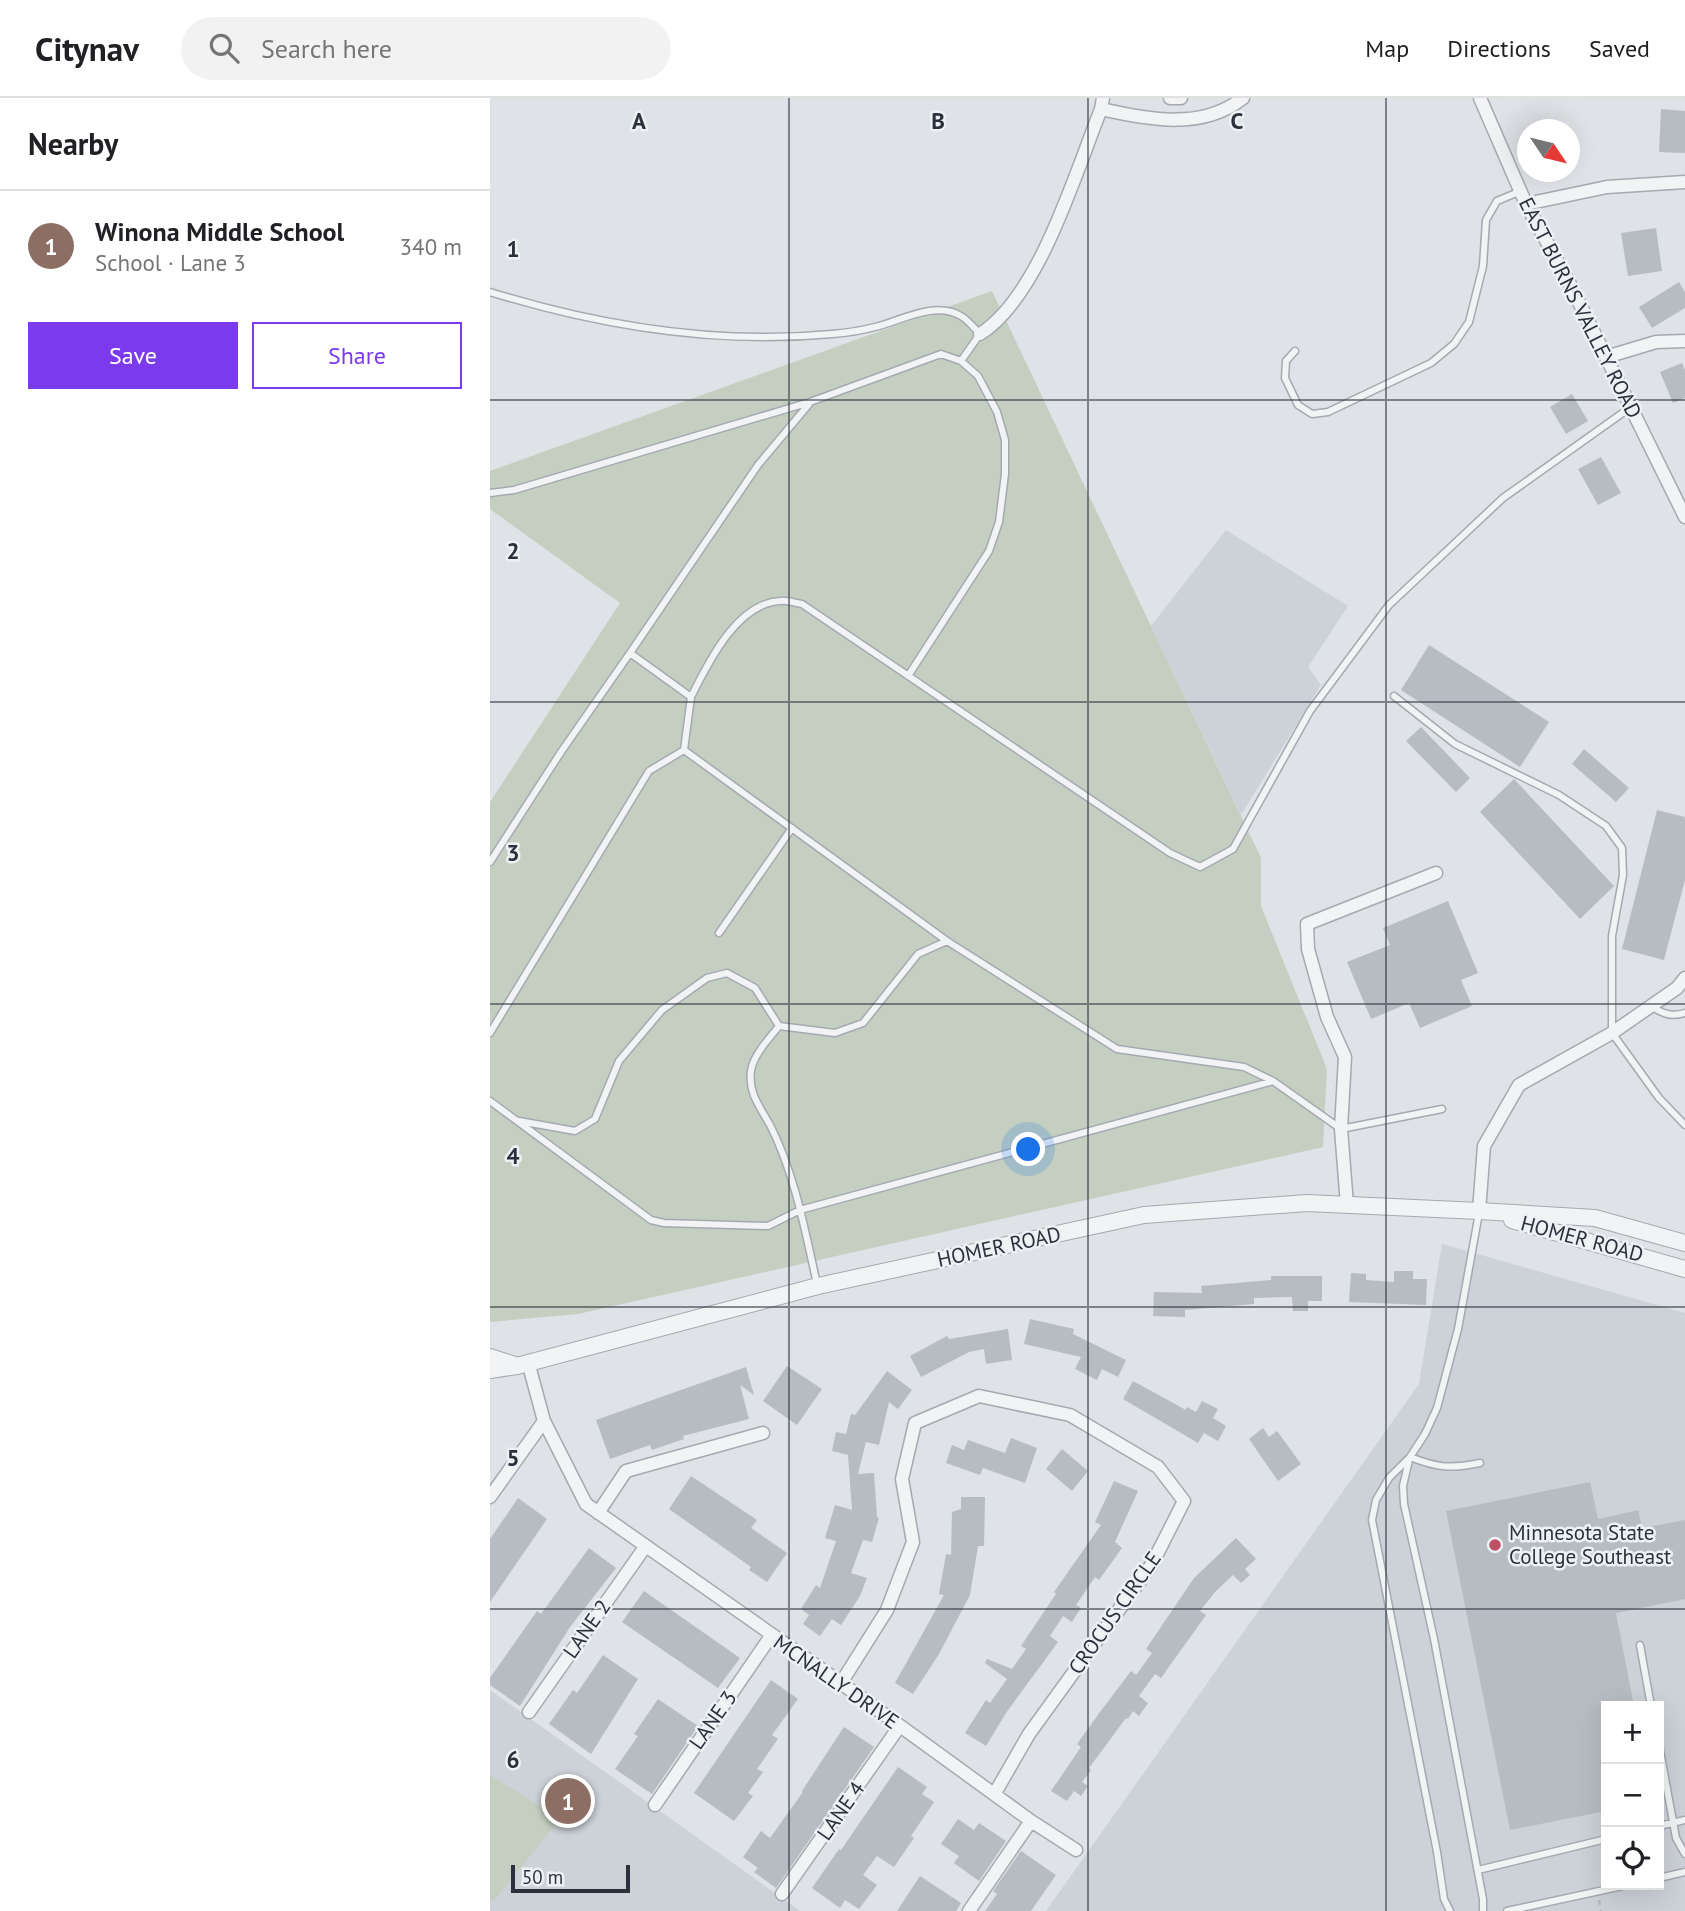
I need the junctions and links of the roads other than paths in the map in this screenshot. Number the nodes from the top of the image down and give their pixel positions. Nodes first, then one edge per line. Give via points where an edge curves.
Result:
1 (1170, 98) edge
2 (1181, 98) edge
3 (1244, 98) edge
4 (1480, 98) edge
5 (1102, 104) edge
6 (1685, 182) edge
7 (1521, 191) junction
8 (1526, 204) junction
9 (490, 292) edge
10 (980, 334) junction
11 (1685, 341) edge
12 (1295, 351) dead end
13 (1606, 357) junction
14 (961, 361) junction
15 (810, 402) junction
16 (1631, 407) junction
17 (490, 493) edge
18 (1685, 517) edge
19 (630, 653) junction
20 (908, 676) junction
21 (1394, 696) dead end
22 (691, 697) junction
23 (684, 750) junction
24 (792, 828) junction
25 (490, 862) edge
26 (1436, 873) dead end
27 (719, 933) dead end
28 (947, 941) junction
29 (1685, 978) edge
30 (1651, 1006) junction
31 (1685, 1013) edge
32 (779, 1026) junction
33 (490, 1033) edge
34 (1612, 1033) junction
35 (1273, 1081) junction
36 (490, 1101) edge
37 (1442, 1109) dead end
38 (516, 1120) junction
39 (1685, 1125) edge
40 (1341, 1129) junction
41 (1348, 1205) junction
42 (800, 1210) junction
43 (1479, 1211) junction
44 (1685, 1243) edge
45 (1685, 1269) edge
46 (818, 1286) junction
47 (490, 1357) edge
48 (523, 1364) junction
49 (490, 1370) edge
50 (490, 1379) edge
51 (544, 1421) junction
52 (763, 1433) dead end
53 (1409, 1457) junction
54 (1480, 1464) dead end
55 (490, 1497) edge
56 (598, 1513) junction
57 (645, 1547) junction
58 (771, 1636) junction
59 (1640, 1645) dead end
60 (841, 1683) junction
61 (1650, 1701) edge
62 (529, 1712) dead end
63 (899, 1727) junction
64 (1662, 1764) edge
65 (995, 1793) junction
66 (655, 1805) dead end
67 (1685, 1820) edge
68 (1031, 1821) junction
69 (1673, 1823) junction
70 (1664, 1825) edge
71 (1601, 1840) edge
72 (1076, 1850) dead end
73 (1685, 1854) edge
74 (1478, 1870) junction
75 (1685, 1872) edge
76 (1664, 1877) edge
77 (1604, 1890) edge
78 (782, 1894) dead end
79 (969, 1911) edge
80 (1450, 1911) edge
81 (1483, 1911) edge
82 (1507, 1911) edge

1 - 2 street
3 - 5 street via 1219,112 1175,121 1151,120
4 - 7 street, EAST BURNS VALLEY ROAD
5 - 10 street via 1050,238 1028,280 1002,318
6 - 8 street via 1607,187
7 - 8 street, EAST BURNS VALLEY ROAD
7 - 12 lane via 1497,201 1486,220 1483,267 1469,322 1454,344 1431,363 1328,412 1312,414 1298,405 1285,378 1286,361
8 - 13 street, EAST BURNS VALLEY ROAD
9 - 10 lane via 544,309 678,334 768,338 834,334 927,311 953,312
10 - 14 lane
11 - 13 street via 1656,342
13 - 16 street, EAST BURNS VALLEY ROAD
14 - 15 lane via 941,354
14 - 20 lane via 978,376 997,412 1005,440 999,522 989,551
15 - 17 lane via 514,490
15 - 19 lane via 758,465
16 - 18 street, EAST BURNS VALLEY ROAD
16 - 20 lane via 1503,498 1389,605 1310,711 1233,849 1200,867 1170,853
19 - 22 lane
19 - 25 lane
20 - 22 lane via 802,604 780,600 754,608 735,625
21 - 34 lane via 1455,744 1559,795 1606,826 1622,848 1623,875 1612,936
22 - 23 lane
23 - 24 lane
23 - 33 lane via 649,771
24 - 27 lane
24 - 28 lane
26 - 40 street via 1307,924 1308,949 1324,1006 1345,1057
28 - 32 lane via 918,954 863,1023 835,1033
28 - 35 lane via 1117,1049 1244,1067
29 - 30 street
30 - 31 lane via 1663,1014
30 - 34 street
32 - 38 lane via 755,988 727,972 707,978 662,1010 619,1061 595,1119 575,1131
32 - 42 lane via 751,1068 750,1090 771,1128
34 - 39 lane via 1659,1098
34 - 43 street via 1519,1085 1484,1146
35 - 40 lane
35 - 42 lane
36 - 38 lane
37 - 40 lane
38 - 42 lane via 651,1220 768,1226
40 - 41 street
41 - 43 street, HOMER ROAD
41 - 46 street, HOMER ROAD via 1307,1203 1144,1215
42 - 46 lane
43 - 44 street, HOMER ROAD via 1595,1218
43 - 45 street, HOMER ROAD
43 - 53 lane via 1458,1329 1437,1408
46 - 48 street, HOMER ROAD
47 - 48 street
48 - 49 street, HOMER ROAD
48 - 50 street, HOMER ROAD
48 - 51 street, MCNALLY DRIVE
51 - 55 street
51 - 56 street, MCNALLY DRIVE via 586,1504
52 - 56 street via 626,1471
53 - 54 lane via 1436,1467
53 - 74 lane via 1404,1504
53 - 80 lane via 1376,1500 1372,1520 1444,1899
56 - 57 street, MCNALLY DRIVE
57 - 58 street, MCNALLY DRIVE
57 - 62 street, LANE 2
58 - 60 street, MCNALLY DRIVE
58 - 66 street, LANE 3
59 - 61 lane
60 - 63 street, MCNALLY DRIVE
60 - 65 street, CROCUS CIRCLE via 887,1610 913,1542 902,1479 915,1423 979,1396 1070,1415 1158,1467 1184,1501 1153,1564 1030,1734
63 - 65 street, MCNALLY DRIVE
63 - 78 street, LANE 4
64 - 69 lane
65 - 68 street, MCNALLY DRIVE
67 - 69 lane
68 - 72 street, MCNALLY DRIVE
68 - 79 street
69 - 70 lane
69 - 73 lane
71 - 74 lane
74 - 81 lane
75 - 76 lane
77 - 82 lane

